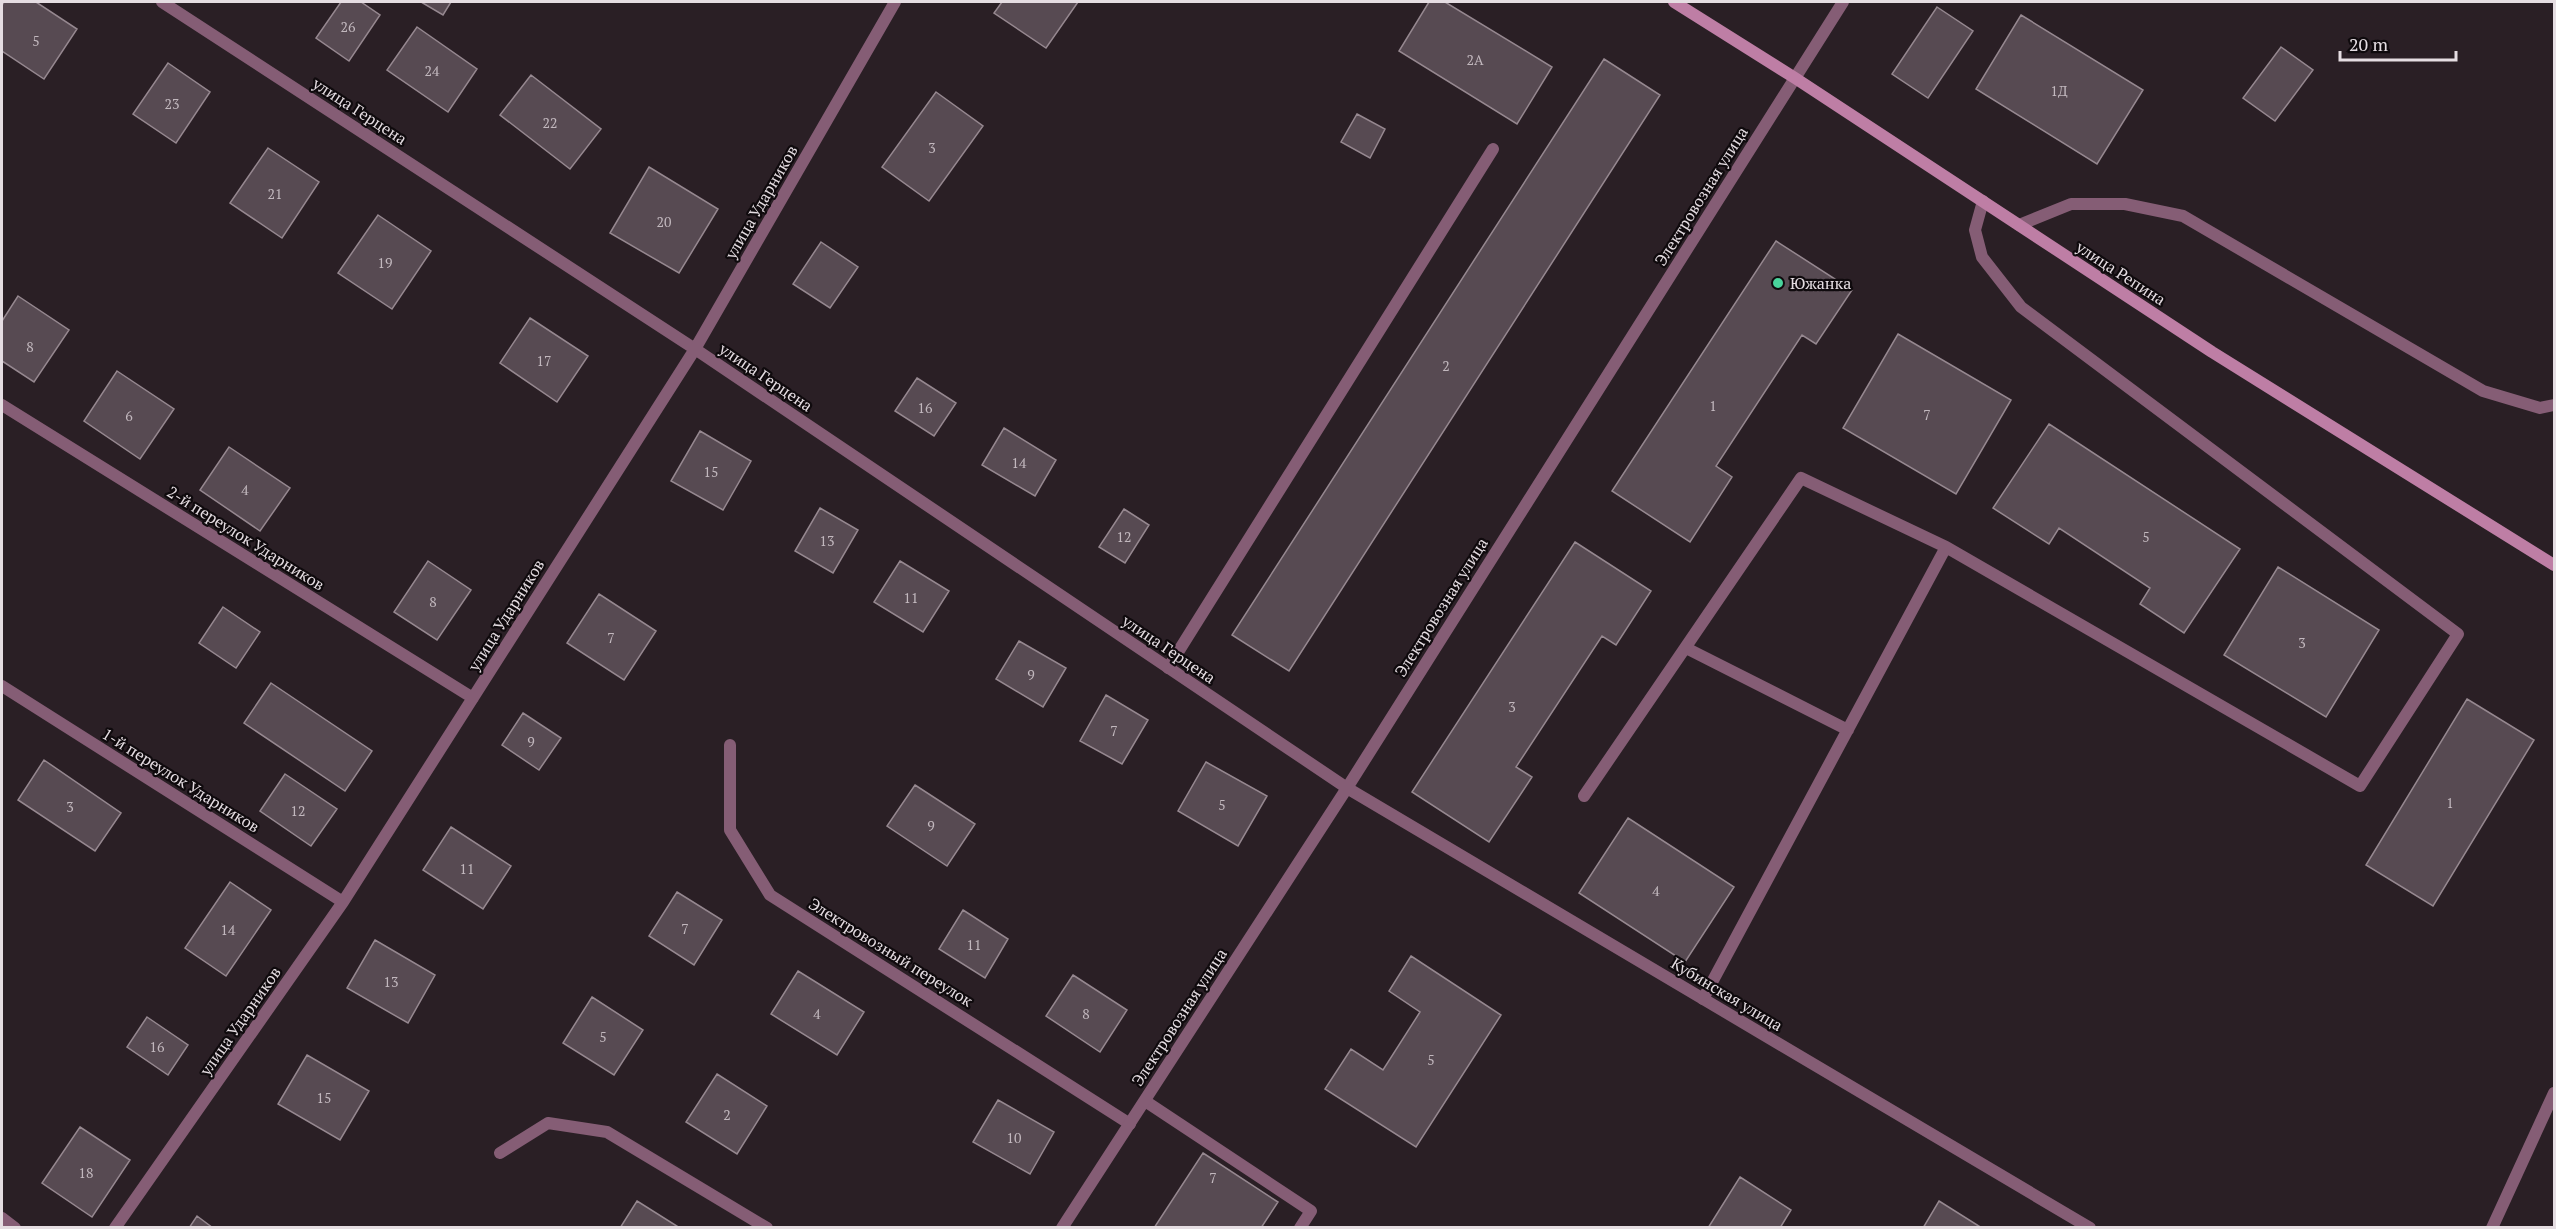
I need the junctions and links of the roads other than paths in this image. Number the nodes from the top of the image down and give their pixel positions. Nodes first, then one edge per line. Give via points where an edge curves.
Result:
1 (162, 2) edge
2 (895, 2) edge
3 (1674, 2) edge
4 (1843, 2) edge
5 (1795, 78) junction
6 (1493, 150) dead end
7 (1983, 201) junction
8 (2019, 225) junction
9 (695, 349) junction
10 (2, 405) edge
11 (2554, 405) edge
12 (1946, 547) junction
13 (2554, 565) edge
14 (1686, 648) junction
15 (1168, 668) junction
16 (2, 686) edge
17 (473, 698) junction
18 (1848, 730) junction
19 (730, 746) dead end
20 (1347, 788) junction
21 (1584, 796) dead end
22 (343, 902) junction
23 (1703, 999) junction
24 (2554, 1093) edge
25 (1144, 1101) junction
26 (1130, 1124) junction
27 (500, 1153) dead end
28 (2, 1218) edge
29 (15, 1227) edge
30 (115, 1227) edge
31 (767, 1227) edge
32 (1062, 1227) edge
33 (1300, 1227) edge
34 (2090, 1227) edge
35 (2492, 1227) edge

1 - 9 street, улица Герцена
2 - 9 street, улица Ударников
3 - 5 main road, улица Репина
4 - 5 street, Электровозная улица
5 - 7 main road, улица Репина
5 - 20 street, Электровозная улица
6 - 15 street
7 - 8 main road, улица Репина
7 - 12 street via 1975,230 1982,257 2020,307 2458,634 2360,786
8 - 11 street via 2071,204 2125,204 2183,216 2483,391 2540,408
8 - 13 main road, улица Репина via 2212,352
9 - 15 street, улица Герцена
9 - 17 street, улица Ударников
10 - 17 street, 2-й переулок Ударников
12 - 14 street via 1801,478
12 - 18 street
14 - 18 street
14 - 21 street
15 - 20 street, улица Герцена
16 - 22 street, 1-й переулок Ударников
17 - 22 street, улица Ударников
18 - 23 street
19 - 26 street, Электровозный переулок via 730,830 770,895
20 - 23 street, Кубинская улица
20 - 25 street, Электровозная улица
22 - 30 street, улица Ударников
23 - 34 street, Кубинская улица
24 - 35 street
25 - 26 street, Электровозная улица
25 - 33 street via 1311,1211
26 - 32 street, Электровозная улица
27 - 31 street via 548,1123 607,1132
28 - 29 street

